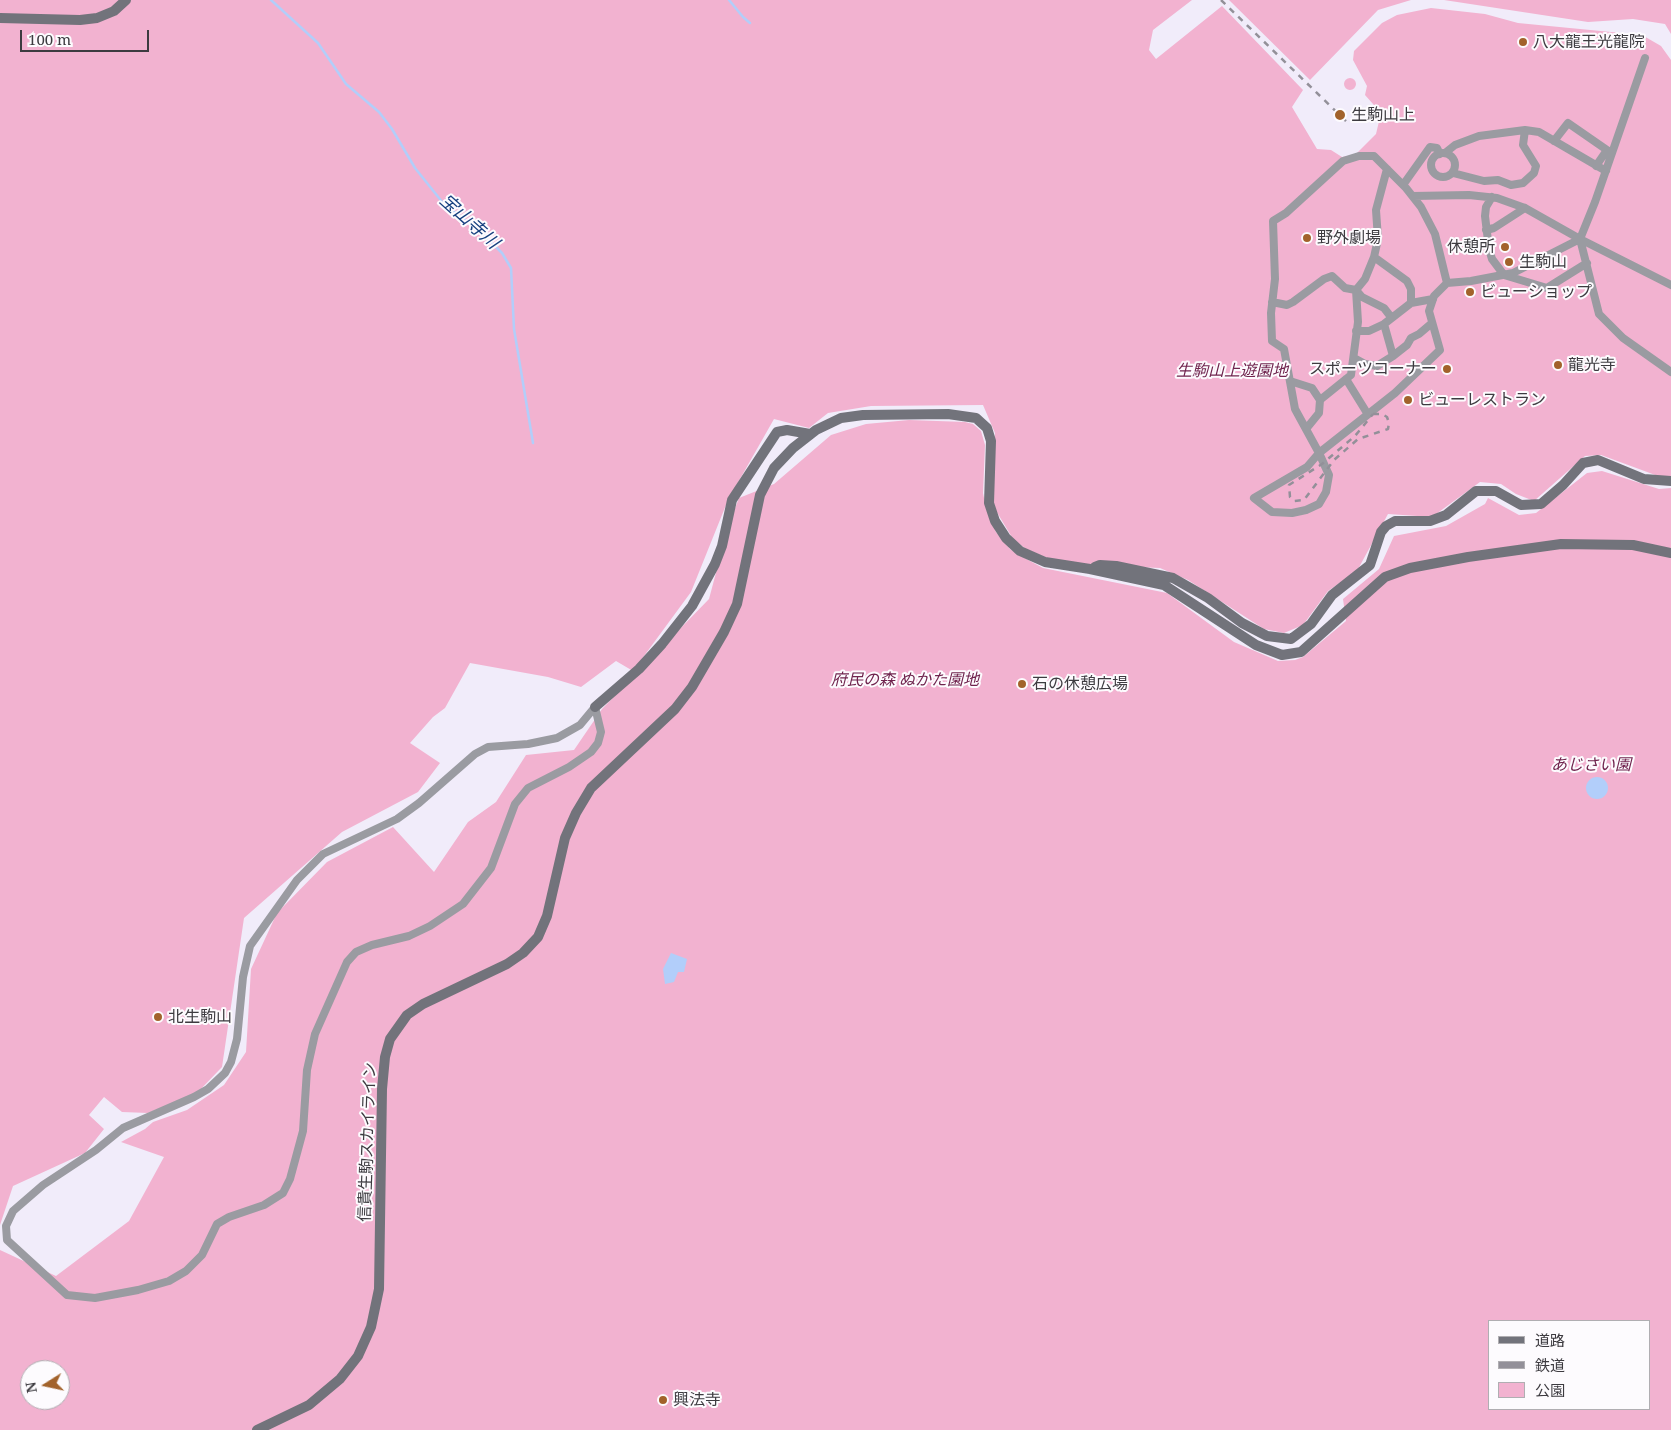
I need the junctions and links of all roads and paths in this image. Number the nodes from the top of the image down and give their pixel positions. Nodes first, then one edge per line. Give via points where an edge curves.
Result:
1 (126, 0) edge
2 (0, 18) edge
3 (1645, 58) dead end
4 (1525, 130) junction
5 (1554, 141) junction
6 (1442, 154) junction
7 (1596, 166) junction
8 (1387, 169) junction
9 (1606, 171) junction
10 (1453, 173) junction
11 (1403, 185) junction
12 (1413, 196) junction
13 (1492, 197) junction
14 (1526, 208) junction
15 (1486, 230) junction
16 (1580, 239) junction
17 (1374, 257) junction
18 (1587, 263) junction
19 (1504, 274) junction
20 (1447, 283) junction
21 (1671, 285) edge
22 (1356, 290) junction
23 (1433, 299) junction
24 (1272, 302) junction
25 (1411, 303) junction
26 (1391, 317) junction
27 (1432, 323) junction
28 (1384, 324) junction
29 (1356, 331) junction
30 (1393, 356) junction
31 (1354, 358) junction
32 (1671, 372) edge
33 (1346, 379) junction
34 (1290, 381) junction
35 (1320, 400) junction
36 (1367, 413) junction
37 (1306, 429) junction
38 (810, 434) junction
39 (1319, 453) junction
40 (1671, 481) edge
41 (1671, 553) edge
42 (1090, 569) junction
43 (595, 707) junction
44 (257, 1430) edge

1 - 2 street via 114,11 97,18
3 - 9 street
4 - 5 street via 1540,132
4 - 6 street via 1479,136
4 - 10 street via 1524,145 1536,166 1534,173 1523,183 1511,185
5 - 7 street
5 - 7 street via 1568,123 1607,150
6 - 10 street via 1451,156 1455,162
6 - 10 street via 1432,162 1434,173 1446,177
6 - 11 street via 1430,146
7 - 9 street
8 - 11 street
8 - 17 street via 1376,210 1378,239
8 - 24 street via 1374,156 1343,161 1273,221 1275,278
9 - 16 street
11 - 12 street
12 - 13 street
12 - 20 street via 1435,234
13 - 14 street
13 - 15 street via 1486,207
14 - 15 street
14 - 16 street
15 - 19 street via 1492,259
16 - 18 street
16 - 19 street via 1530,266
16 - 21 street
17 - 22 street via 1365,279
17 - 25 street via 1407,281
18 - 19 street via 1548,288
18 - 32 street via 1599,314 1623,338
19 - 20 street
20 - 23 street
22 - 24 street via 1345,288 1332,276 1293,302
22 - 26 street via 1384,308
22 - 29 street
23 - 25 street
23 - 27 street via 1429,311
24 - 34 street via 1272,341 1284,349
25 - 26 street
26 - 28 street
27 - 30 street
27 - 36 street via 1440,350 1395,393
28 - 29 street via 1369,331
28 - 30 street
29 - 31 street
30 - 31 street via 1377,366
31 - 33 street via 1351,374
33 - 35 street
33 - 36 street
34 - 35 street via 1312,388
34 - 37 street via 1295,409
35 - 37 street via 1319,413
36 - 39 street
37 - 39 street
38 - 42 street, 信貴生駒スカイライン via 841,418 863,415 948,414 976,418 989,434 990,504 1006,538 1020,551 1045,562
38 - 43 street via 786,430 777,432 732,500 722,546 692,606 634,674
38 - 44 street, 信貴生駒スカイライン via 774,468 760,495 738,604 692,687 675,709 591,788 576,813 565,838 548,916 538,936 507,964 407,1015 390,1039 384,1057 382,1090 379,1289 371,1326 358,1356 340,1379 309,1405
39 - 39 street via 1307,467 1254,498 1272,512 1299,512 1319,504 1330,475
40 - 42 street via 1644,479 1598,460 1583,463 1541,504 1521,506 1496,491 1476,492 1446,516 1430,521 1395,520 1381,532 1370,565 1332,595 1311,624 1291,639 1268,636 1242,623 1173,578 1116,566 1100,565
41 - 42 street, 信貴生駒スカイライン via 1633,544 1562,544 1410,568 1385,577 1301,652 1282,655 1218,622 1170,587
43 - 43 street via 601,732 598,743 584,757 528,788 515,804 491,868 463,904 409,936 356,952 348,962 315,1034 307,1070 303,1131 283,1193 264,1205 217,1224 194,1265 170,1281 95,1298 68,1295 7,1240 6,1226 13,1211 43,1185 123,1128 194,1097 225,1073 237,1039 243,977 250,946 297,880 323,854 397,819 419,804 475,754 488,747 557,738 580,725

